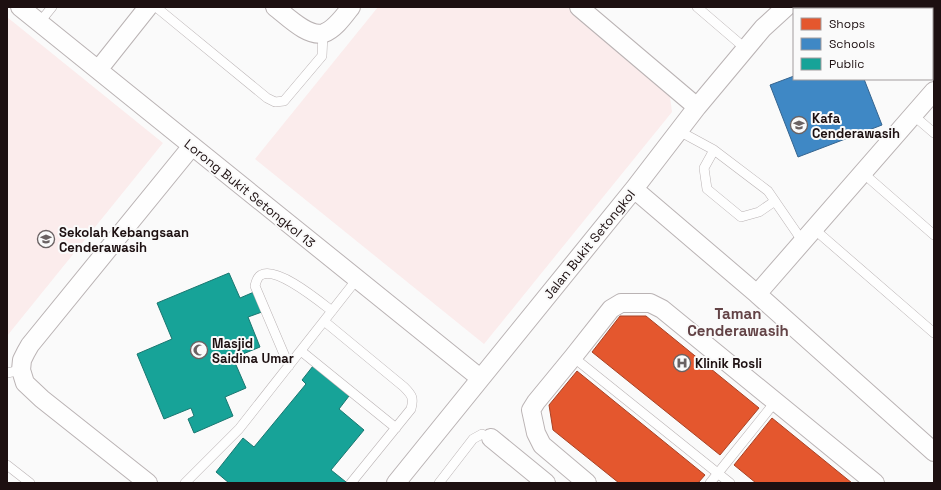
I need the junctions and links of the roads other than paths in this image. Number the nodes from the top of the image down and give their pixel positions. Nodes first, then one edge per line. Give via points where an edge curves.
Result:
1 (20, 7) edge
2 (52, 7) edge
3 (148, 7) edge
4 (156, 7) edge
5 (275, 7) edge
6 (351, 7) edge
7 (579, 7) edge
8 (698, 7) edge
9 (786, 7) edge
10 (40, 23) junction
11 (323, 33) junction
12 (746, 49) junction
13 (98, 70) junction
14 (934, 91) edge
15 (697, 107) junction
16 (913, 115) junction
17 (679, 131) junction
18 (934, 134) edge
19 (192, 146) junction
20 (714, 150) junction
21 (863, 173) junction
22 (634, 189) junction
23 (774, 201) junction
24 (934, 235) edge
25 (808, 236) junction
26 (357, 279) junction
27 (757, 294) junction
28 (332, 311) junction
29 (324, 321) junction
30 (934, 333) edge
31 (301, 350) junction
32 (573, 357) junction
33 (288, 366) junction
34 (14, 371) edge
35 (480, 378) junction
36 (775, 402) junction
37 (396, 428) junction
38 (491, 438) joint
39 (934, 452) edge
40 (7, 465) edge
41 (718, 474) junction
42 (404, 480) edge
43 (30, 483) edge
44 (148, 483) edge
45 (185, 483) edge
46 (351, 483) edge
47 (439, 483) edge
48 (546, 483) edge
49 (587, 483) edge
50 (710, 483) edge
51 (730, 483) edge
52 (875, 483) edge

1 - 10 street, Lorong Bukit Setongkol 13
2 - 10 lane
3 - 13 street
4 - 11 lane via 275,102 284,101 322,56
5 - 11 street via 300,27 312,33
6 - 11 street via 333,27
7 - 15 street
8 - 12 lane
9 - 12 street, Jalan Bukit Setongkol via 763,28
10 - 13 street, Lorong Bukit Setongkol 13
12 - 15 street, Jalan Bukit Setongkol
13 - 19 street, Lorong Bukit Setongkol 13
14 - 16 street
15 - 17 street, Jalan Bukit Setongkol
16 - 18 lane
16 - 21 street
17 - 20 lane
17 - 22 street, Jalan Bukit Setongkol
19 - 26 street, Lorong Bukit Setongkol 13
19 - 34 street via 30,345
20 - 23 lane via 768,191
20 - 23 lane via 704,168 707,189 741,217 759,212
21 - 24 lane
21 - 25 street
22 - 27 street
22 - 35 street, Jalan Bukit Setongkol
23 - 25 lane
25 - 27 street
25 - 30 lane
26 - 28 lane
26 - 35 street, Lorong Bukit Setongkol 13
27 - 39 street
28 - 29 lane
28 - 33 lane via 284,278 268,273 260,275 255,286
29 - 31 lane
29 - 37 lane via 410,393 413,401 411,409
31 - 33 lane
31 - 37 lane
32 - 36 street via 611,309 621,303 650,303 662,309
32 - 41 lane
32 - 49 street via 531,410 536,433 542,445
33 - 45 lane via 238,429
34 - 44 street via 42,399
35 - 42 street, Jalan Bukit Setongkol
36 - 41 lane
36 - 52 street
37 - 46 lane
38 - 47 lane via 482,434 473,439
38 - 48 street
40 - 43 lane
41 - 50 lane
41 - 51 lane

